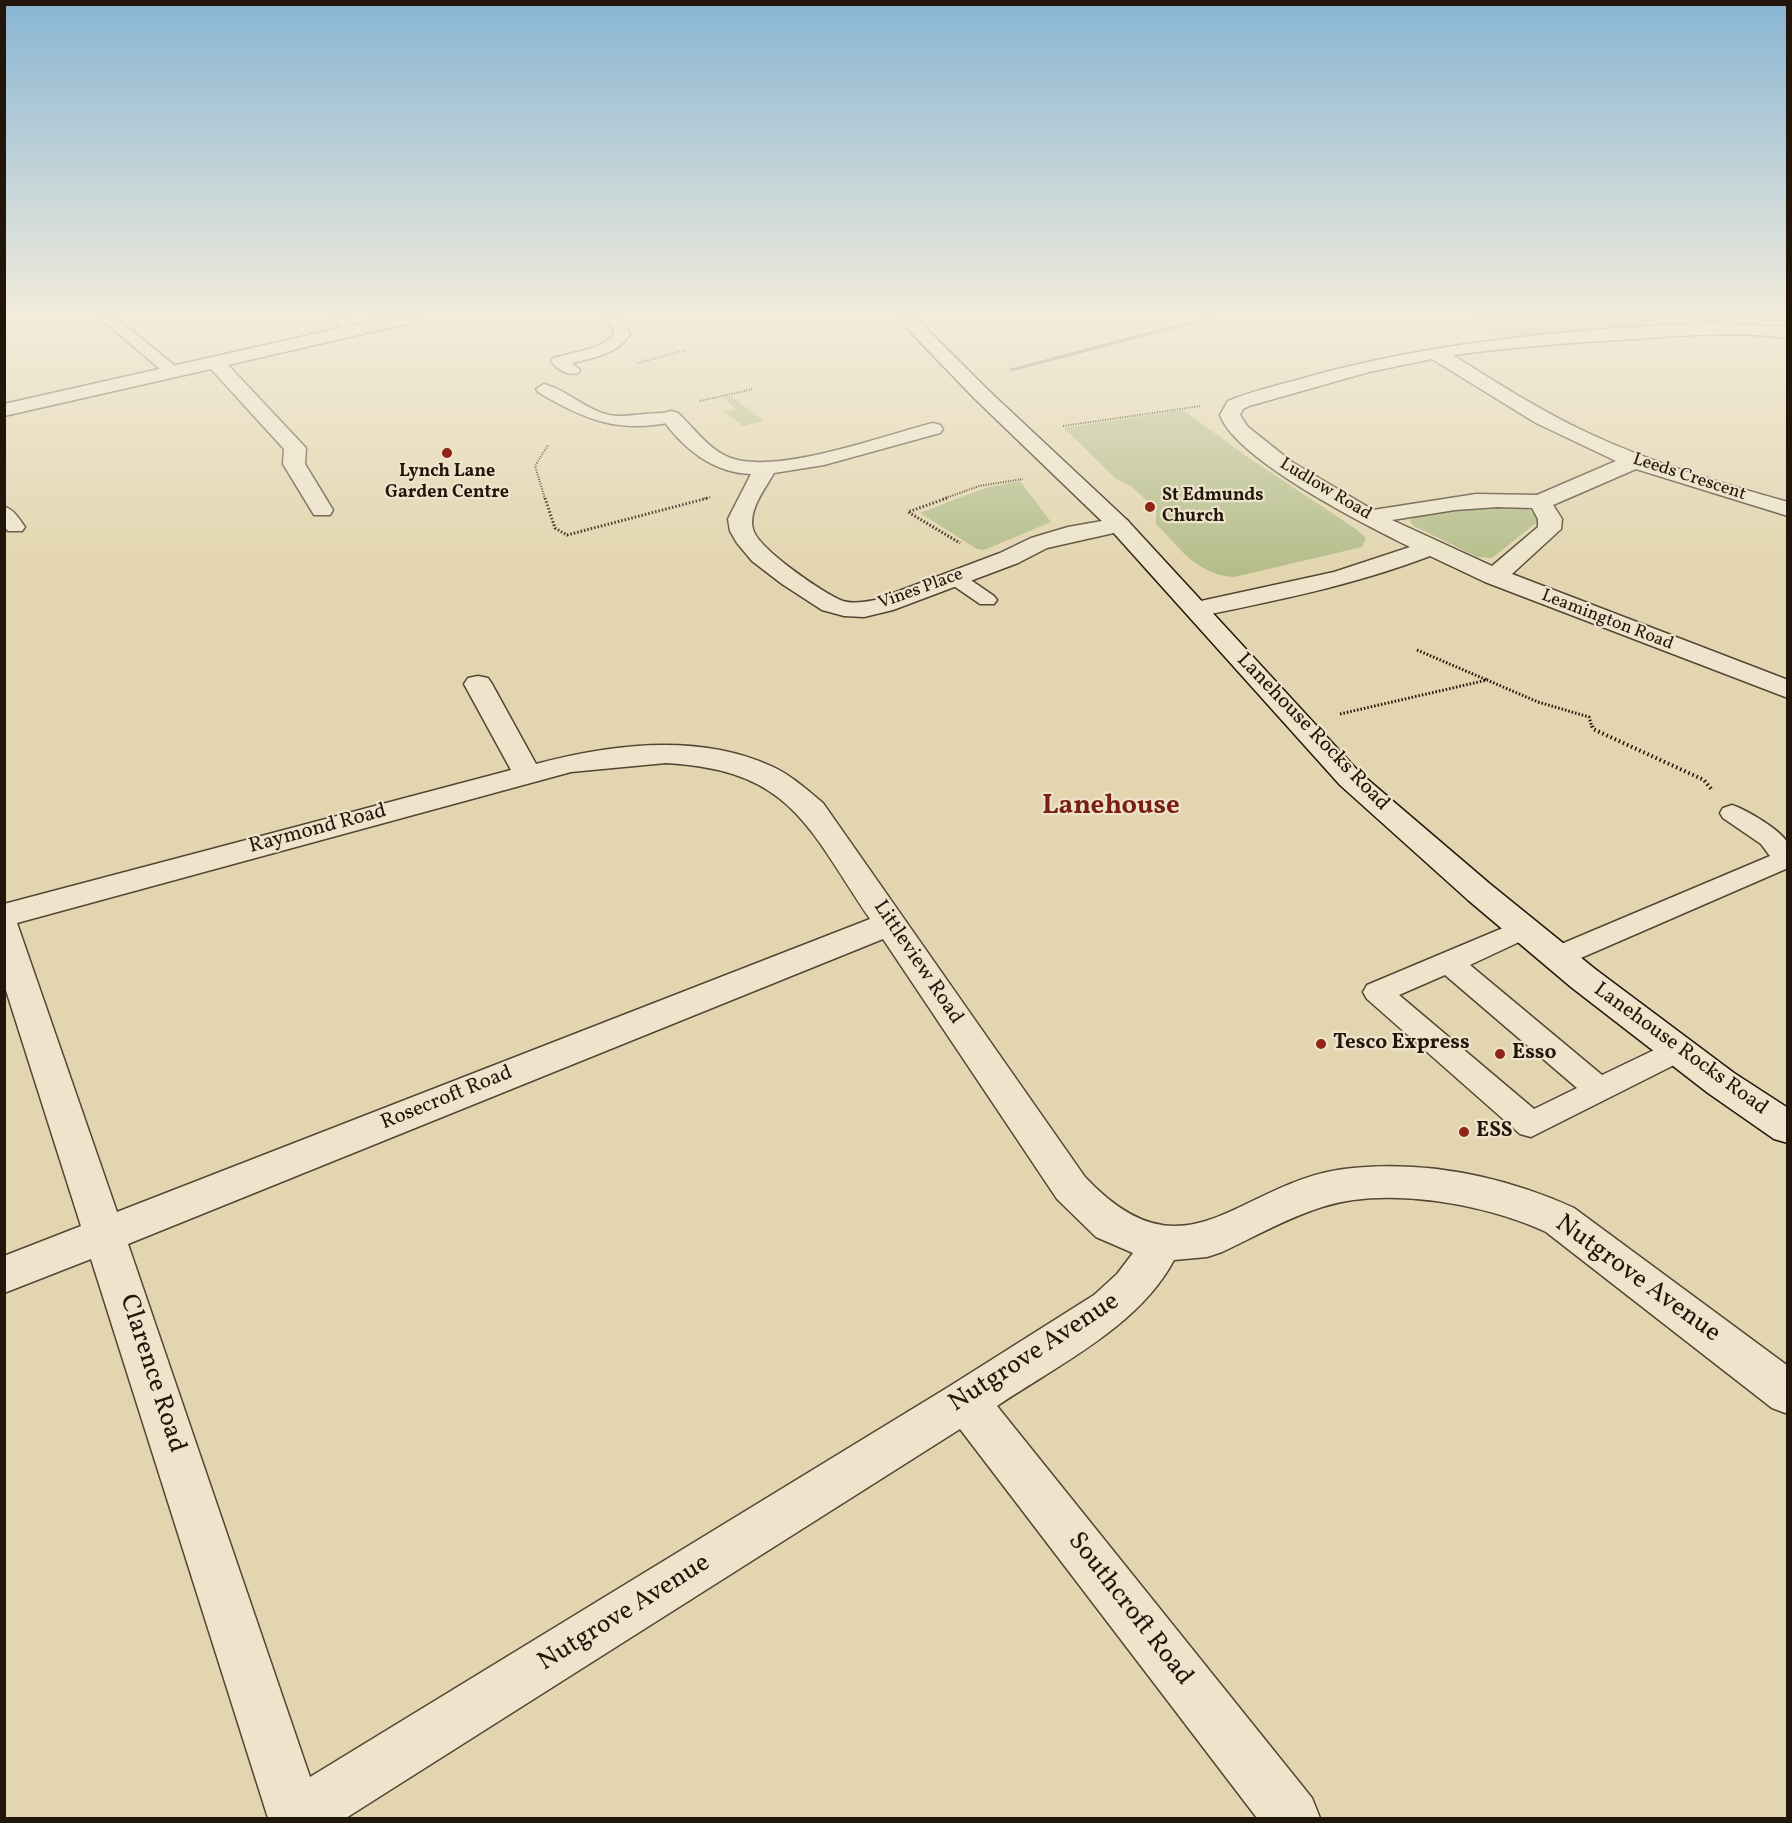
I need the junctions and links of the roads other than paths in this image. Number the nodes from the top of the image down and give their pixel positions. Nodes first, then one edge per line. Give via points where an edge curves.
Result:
1 (39, 402) edge
2 (253, 402) edge
3 (568, 402) edge
4 (992, 402) edge
5 (1245, 402) edge
6 (1517, 402) edge
7 (4, 410) edge
8 (671, 417) joint
9 (933, 429) dead end
10 (1635, 461) junction
11 (765, 469) junction
12 (1540, 502) junction
13 (1788, 509) edge
14 (322, 510) dead end
15 (1370, 517) junction
16 (1119, 525) junction
17 (1429, 548) junction
18 (1494, 577) junction
19 (955, 578) junction
20 (987, 600) dead end
21 (1196, 609) junction
22 (478, 684) dead end
23 (1788, 690) edge
24 (632, 754) joint
25 (527, 773) junction
26 (1732, 813) road end
27 (4, 915) edge
28 (890, 924) junction
29 (4, 929) edge
30 (1522, 929) junction
31 (1557, 957) junction
32 (1449, 963) junction
33 (1677, 1050) junction
34 (1599, 1089) junction
35 (1788, 1128) edge
36 (106, 1235) junction
37 (1161, 1244) junction
38 (4, 1275) edge
39 (1788, 1393) edge
40 (966, 1401) junction
41 (296, 1818) edge
42 (1292, 1818) edge

1 - 7 street
2 - 14 street via 296,448 294,464
3 - 8 lane via 599,419 623,422
4 - 16 street, Lanehouse Rocks Road
5 - 15 street, Ludlow Road via 1231,409 1231,420 1262,449 1322,491
6 - 10 street, Leeds Crescent via 1555,425
8 - 11 street via 717,460
9 - 11 street via 784,468
10 - 12 street
10 - 13 street, Leeds Crescent
11 - 19 street, Vines Place via 740,518 747,544 838,608 875,608
12 - 15 street via 1479,499
12 - 18 street via 1551,519 1549,529
15 - 17 street, Ludlow Road
16 - 19 street, Vines Place via 1052,538
16 - 21 street, Lanehouse Rocks Road
17 - 18 street, Leamington Road
17 - 21 street via 1345,577
18 - 23 street, Leamington Road
19 - 20 lane
21 - 30 street, Lanehouse Rocks Road via 1350,779
22 - 25 street
24 - 25 street, Raymond Road
24 - 28 street, Littleview Road via 714,759 760,772 789,788 812,810
25 - 27 street, Raymond Road
26 - 31 lane via 1770,838 1786,859
28 - 36 street, Rosecroft Road
28 - 37 street, Littleview Road via 1071,1188 1106,1223 1129,1236
29 - 36 street, Clarence Road
30 - 31 street, Lanehouse Rocks Road
30 - 32 lane
31 - 33 street, Lanehouse Rocks Road
32 - 34 lane via 1512,1027 1561,1069
32 - 34 lane via 1377,992 1428,1026 1531,1125
33 - 34 lane
33 - 35 street, Lanehouse Rocks Road
36 - 38 street, Rosecroft Road
36 - 41 street, Clarence Road
37 - 39 street, Nutgrove Avenue via 1207,1240 1290,1202 1352,1184 1414,1183 1478,1191 1560,1220
37 - 40 street, Nutgrove Avenue via 1131,1291
40 - 41 street, Nutgrove Avenue
40 - 42 street, Southcroft Road

